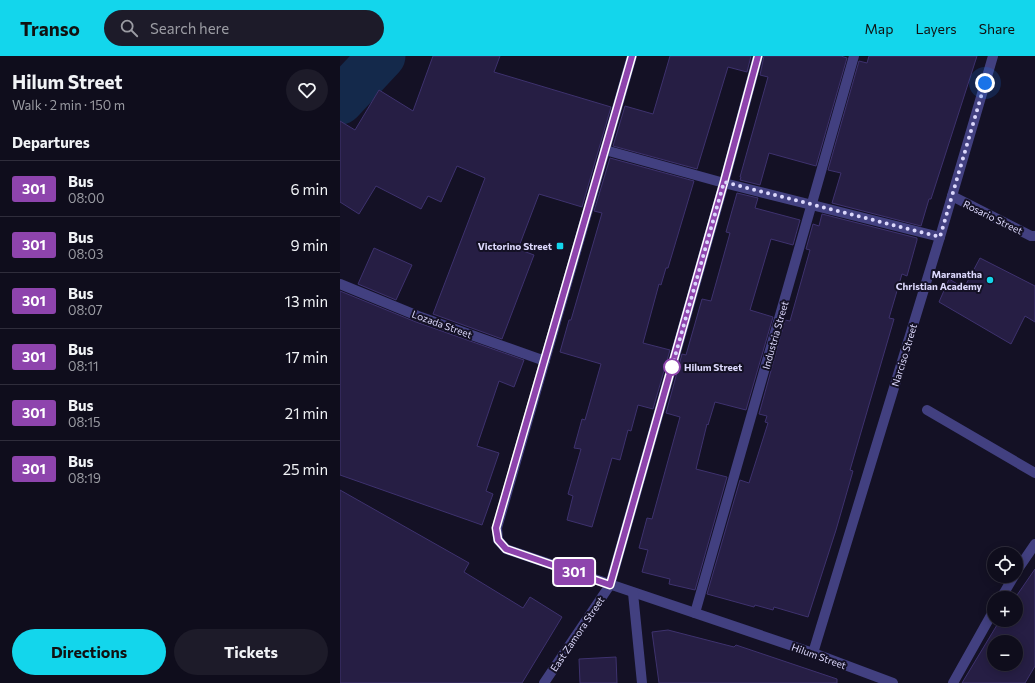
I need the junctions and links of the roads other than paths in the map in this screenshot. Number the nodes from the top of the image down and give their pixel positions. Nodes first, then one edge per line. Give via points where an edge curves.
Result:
1 (632, 56) edge
2 (758, 56) edge
3 (854, 56) edge
4 (993, 56) edge
5 (605, 150) junction
6 (724, 182) junction
7 (952, 196) junction
8 (812, 204) junction
9 (1035, 236) edge
10 (940, 237) junction
11 (340, 284) edge
12 (545, 361) junction
13 (927, 410) dead end
14 (1035, 473) edge
15 (1035, 544) edge
16 (1023, 562) edge
17 (610, 585) junction
18 (633, 593) junction
19 (695, 613) junction
20 (987, 622) edge
21 (813, 653) junction
22 (544, 683) edge
23 (642, 683) edge
24 (893, 683) edge
25 (953, 683) edge

1 - 5 street
2 - 6 street, East Zamora Street
3 - 8 street, Industria Street
4 - 7 street, Narciso Street
5 - 6 street
5 - 12 street
6 - 8 street
6 - 17 street, East Zamora Street
7 - 9 street, Rosario Street
7 - 10 street, Narciso Street
8 - 10 street
8 - 19 street, Industria Street
10 - 21 street, Narciso Street
11 - 12 street, Lozada Street via 418,316
12 - 17 street, Hilum Street via 496,528 498,540 506,549
13 - 14 street
15 - 16 street
17 - 18 street, Hilum Street
17 - 22 street, East Zamora Street
18 - 19 street, Hilum Street
18 - 23 street
19 - 21 street, Hilum Street
20 - 25 street
21 - 24 street, Hilum Street

